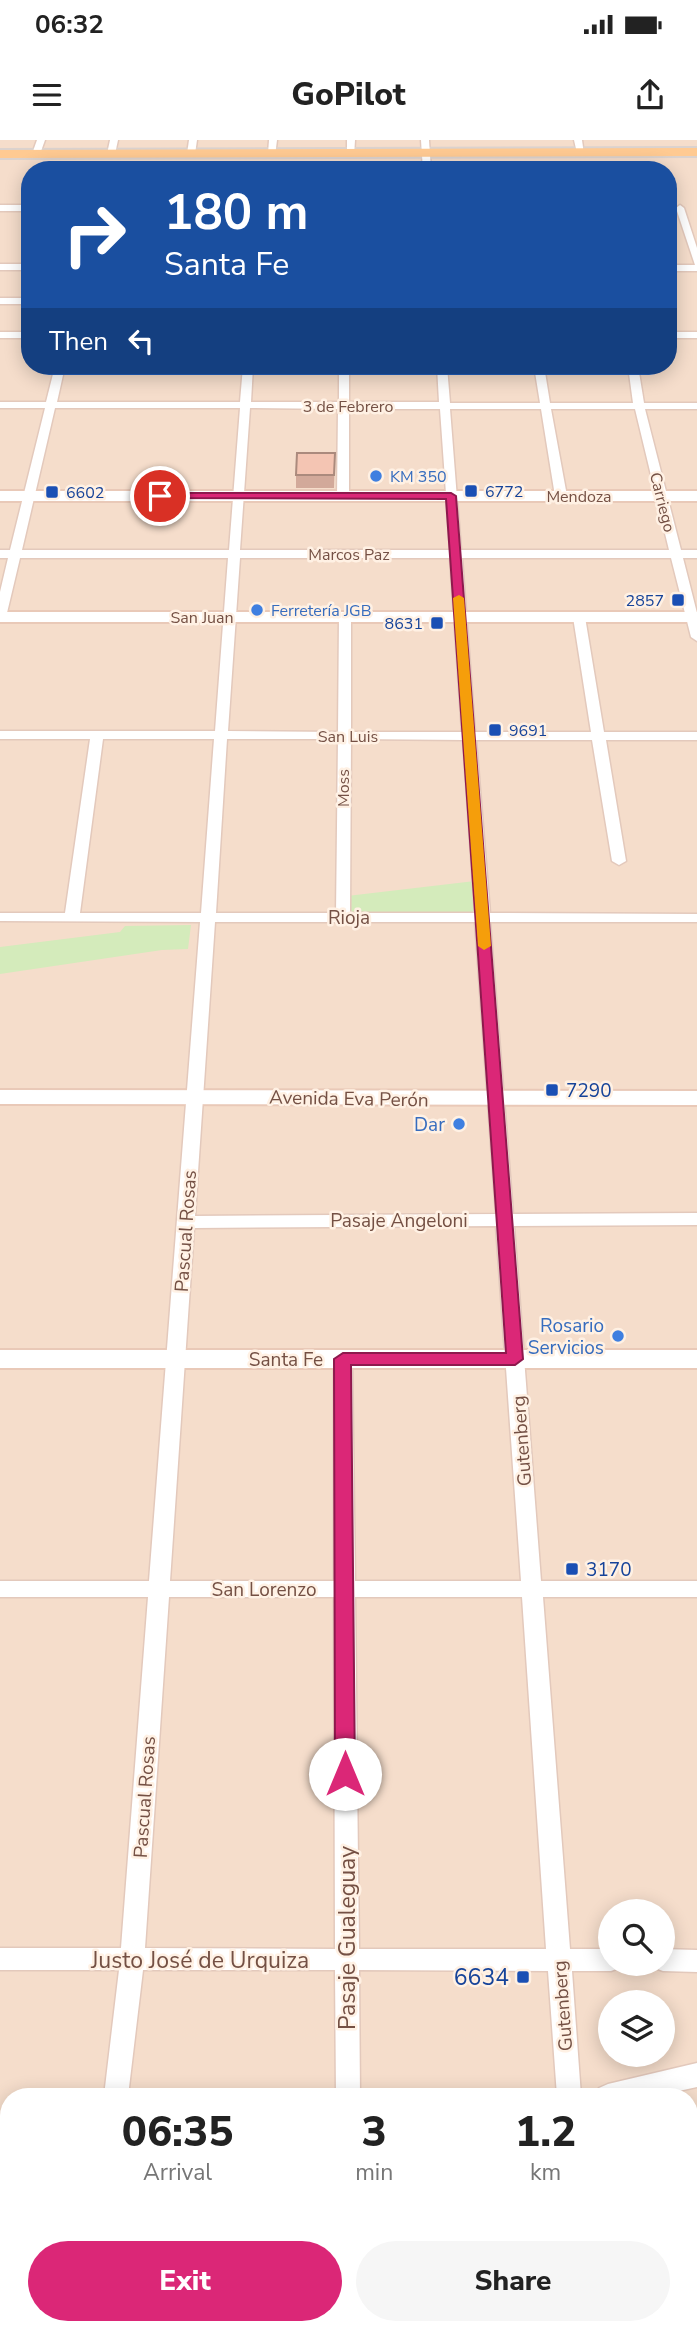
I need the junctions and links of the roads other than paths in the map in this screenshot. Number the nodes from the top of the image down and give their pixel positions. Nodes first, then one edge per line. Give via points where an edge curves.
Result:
1 (41, 140) edge
2 (114, 140) edge
3 (193, 140) edge
4 (273, 140) edge
5 (351, 147) edge
6 (580, 147) edge
7 (36, 154) junction
8 (191, 154) junction
9 (0, 155) edge
10 (426, 155) edge
11 (697, 155) edge
12 (111, 160) edge
13 (271, 160) edge
14 (0, 208) edge
15 (21, 208) edge
16 (677, 208) edge
17 (697, 263) edge
18 (0, 267) edge
19 (21, 267) edge
20 (677, 268) edge
21 (697, 268) edge
22 (0, 301) edge
23 (21, 301) edge
24 (0, 335) edge
25 (21, 335) edge
26 (677, 335) edge
27 (697, 335) edge
28 (58, 375) edge
29 (248, 375) edge
30 (344, 375) edge
31 (443, 375) edge
32 (540, 375) edge
33 (634, 375) edge
34 (0, 405) edge
35 (50, 405) junction
36 (246, 405) junction
37 (344, 405) junction
38 (445, 406) junction
39 (545, 406) junction
40 (639, 406) junction
41 (697, 406) edge
42 (0, 496) edge
43 (29, 496) junction
44 (239, 496) junction
45 (343, 496) junction
46 (451, 496) junction
47 (561, 496) junction
48 (662, 496) junction
49 (697, 496) edge
50 (0, 554) edge
51 (15, 554) junction
52 (235, 554) junction
53 (456, 554) junction
54 (676, 554) junction
55 (697, 554) edge
56 (0, 617) edge
57 (231, 617) junction
58 (345, 617) junction
59 (460, 617) junction
60 (579, 617) junction
61 (694, 617) edge
62 (697, 637) edge
63 (0, 736) edge
64 (97, 736) junction
65 (221, 736) junction
66 (344, 736) junction
67 (469, 736) junction
68 (599, 736) junction
69 (697, 736) edge
70 (619, 861) dead end
71 (0, 917) edge
72 (72, 917) junction
73 (208, 917) junction
74 (343, 918) junction
75 (482, 918) junction
76 (697, 918) edge
77 (0, 1097) edge
78 (195, 1097) junction
79 (697, 1098) edge
80 (495, 1100) junction
81 (697, 1219) edge
82 (504, 1220) junction
83 (186, 1222) junction
84 (0, 1359) edge
85 (176, 1359) junction
86 (343, 1359) junction
87 (515, 1359) junction
88 (697, 1359) edge
89 (697, 1588) edge
90 (0, 1589) edge
91 (159, 1589) junction
92 (344, 1589) junction
93 (531, 1589) junction
94 (0, 1959) edge
95 (132, 1960) junction
96 (347, 1960) junction
97 (559, 1960) junction
98 (598, 1960) edge
99 (675, 1961) edge
100 (697, 1961) edge
101 (697, 2074) edge
102 (117, 2088) edge
103 (348, 2088) edge
104 (568, 2088) edge
105 (642, 2088) edge

1 - 7 street
2 - 12 street
3 - 8 street
4 - 13 street
5 - 10 main road
5 - 13 main road
6 - 10 main road
6 - 11 main road
7 - 9 main road
7 - 12 main road
8 - 12 main road
8 - 13 main road
9 - 12 main road
10 - 11 main road
10 - 13 main road
12 - 13 main road
14 - 15 street
16 - 17 street via 684,208
18 - 19 street
20 - 21 street
22 - 23 street
24 - 25 street
26 - 27 street
28 - 35 street
29 - 36 street, Pascual Rosas
30 - 37 street
31 - 38 street, Gutenberg
32 - 39 street
33 - 40 street, Carriego
34 - 35 street, 3 de Febrero
35 - 36 street, 3 de Febrero
35 - 43 street
36 - 37 street, 3 de Febrero
36 - 44 street, Pascual Rosas
37 - 38 street, 3 de Febrero
37 - 45 street
38 - 39 street, 3 de Febrero
38 - 46 street, Gutenberg
39 - 40 street, 3 de Febrero
39 - 47 street
40 - 41 street, 3 de Febrero
40 - 48 street, Carriego
42 - 43 main road, Mendoza
43 - 44 main road, Mendoza
43 - 51 street
44 - 45 main road, Mendoza
44 - 52 street, Pascual Rosas
45 - 46 main road, Mendoza
46 - 47 main road, Mendoza
46 - 53 street, Gutenberg
47 - 48 main road, Mendoza
48 - 49 main road, Mendoza
48 - 54 street, Carriego
50 - 51 street, Marcos Paz
51 - 52 street, Marcos Paz
51 - 56 street
52 - 53 street, Marcos Paz
52 - 57 street, Pascual Rosas
53 - 54 street, Marcos Paz
53 - 59 street, Gutenberg
54 - 55 street, Marcos Paz
54 - 61 street, Carriego
56 - 57 main road, San Juan
57 - 58 main road, San Juan
57 - 65 street, Pascual Rosas
58 - 59 main road, San Juan
58 - 66 street, Moss
59 - 60 main road, San Juan
59 - 67 street, Gutenberg
60 - 61 main road, San Juan
60 - 68 street
61 - 62 street, Carriego
63 - 64 street, San Luis
64 - 65 street, San Luis
64 - 72 street
65 - 66 street, San Luis
65 - 73 street, Pascual Rosas
66 - 67 street, San Luis
66 - 74 street, Moss
67 - 68 street, San Luis
67 - 75 street, Gutenberg
68 - 69 street, San Luis
68 - 70 street
71 - 72 street, Rioja
72 - 73 street, Rioja
73 - 74 street, Rioja
73 - 78 street, Pascual Rosas
74 - 75 street, Rioja
75 - 76 street, Rioja
75 - 80 street, Gutenberg
77 - 78 main road, Avenida Eva Perón
78 - 80 main road, Avenida Eva Perón
78 - 83 street, Pascual Rosas
79 - 80 main road, Avenida Eva Perón
80 - 82 street, Gutenberg
81 - 82 street, Pasaje Angeloni
82 - 83 street, Pasaje Angeloni
82 - 87 street, Gutenberg
83 - 85 street, Pascual Rosas
84 - 85 main road, Santa Fe
85 - 86 main road, Santa Fe
85 - 91 street, Pascual Rosas
86 - 87 main road, Santa Fe
86 - 92 street, Pasaje Gualeguay
87 - 88 main road, Santa Fe
87 - 93 street, Gutenberg
89 - 93 street, San Lorenzo
90 - 91 street, San Lorenzo
91 - 92 street, San Lorenzo
91 - 95 street, Pascual Rosas
92 - 93 street, San Lorenzo
92 - 96 street, Pasaje Gualeguay
93 - 97 street, Gutenberg
94 - 95 street, Justo José de Urquiza
95 - 96 street, Justo José de Urquiza
95 - 102 street, Pascual Rosas
96 - 97 street, Justo José de Urquiza
96 - 103 street, Pasaje Gualeguay
97 - 98 street, Justo José de Urquiza
97 - 104 street, Gutenberg
99 - 100 street
101 - 105 street

